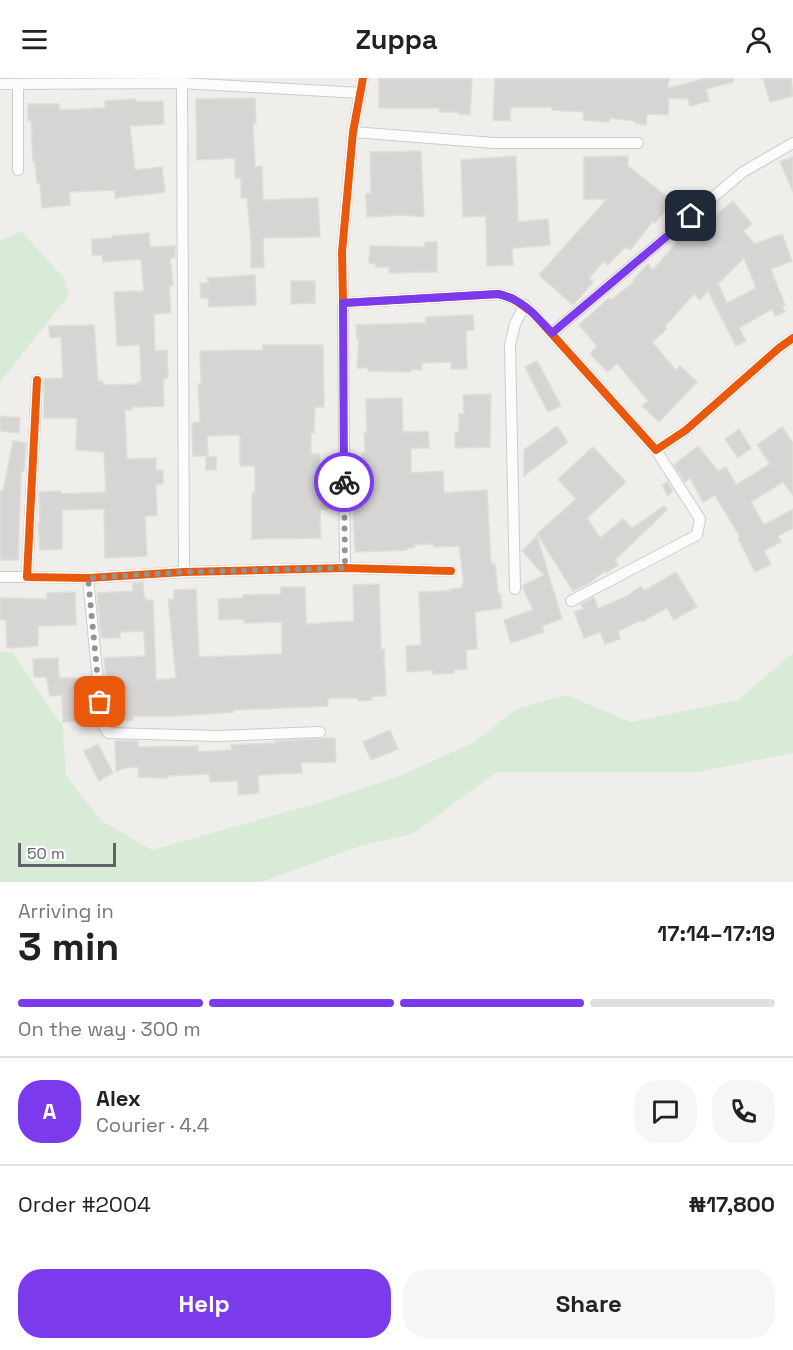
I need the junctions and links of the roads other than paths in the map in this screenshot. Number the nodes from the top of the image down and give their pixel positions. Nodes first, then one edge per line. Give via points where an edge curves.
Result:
1 (363, 78) edge
2 (182, 80) edge
3 (0, 84) edge
4 (18, 84) junction
5 (361, 93) junction
6 (353, 132) junction
7 (638, 142) dead end
8 (793, 143) edge
9 (18, 170) dead end
10 (343, 303) junction
11 (525, 305) junction
12 (552, 333) junction
13 (793, 338) edge
14 (37, 380) dead end
15 (656, 450) junction
16 (345, 568) junction
17 (451, 571) dead end
18 (184, 572) junction
19 (0, 577) edge
20 (27, 577) junction
21 (88, 578) junction
22 (514, 589) dead end
23 (571, 601) dead end
24 (320, 732) dead end

1 - 5 street
2 - 4 street
2 - 5 street
2 - 18 street
3 - 4 street
4 - 9 street
5 - 6 street
6 - 7 street via 494,143
6 - 10 street via 342,252
8 - 12 street via 743,172
10 - 11 street via 498,294
10 - 16 street
11 - 12 street
11 - 22 street via 510,345
12 - 15 street
13 - 15 street via 686,430
14 - 20 street
15 - 23 street via 700,519 697,535
16 - 17 street
16 - 18 street
18 - 21 street
19 - 20 street
20 - 21 street
21 - 24 street via 102,723 108,733 218,736

